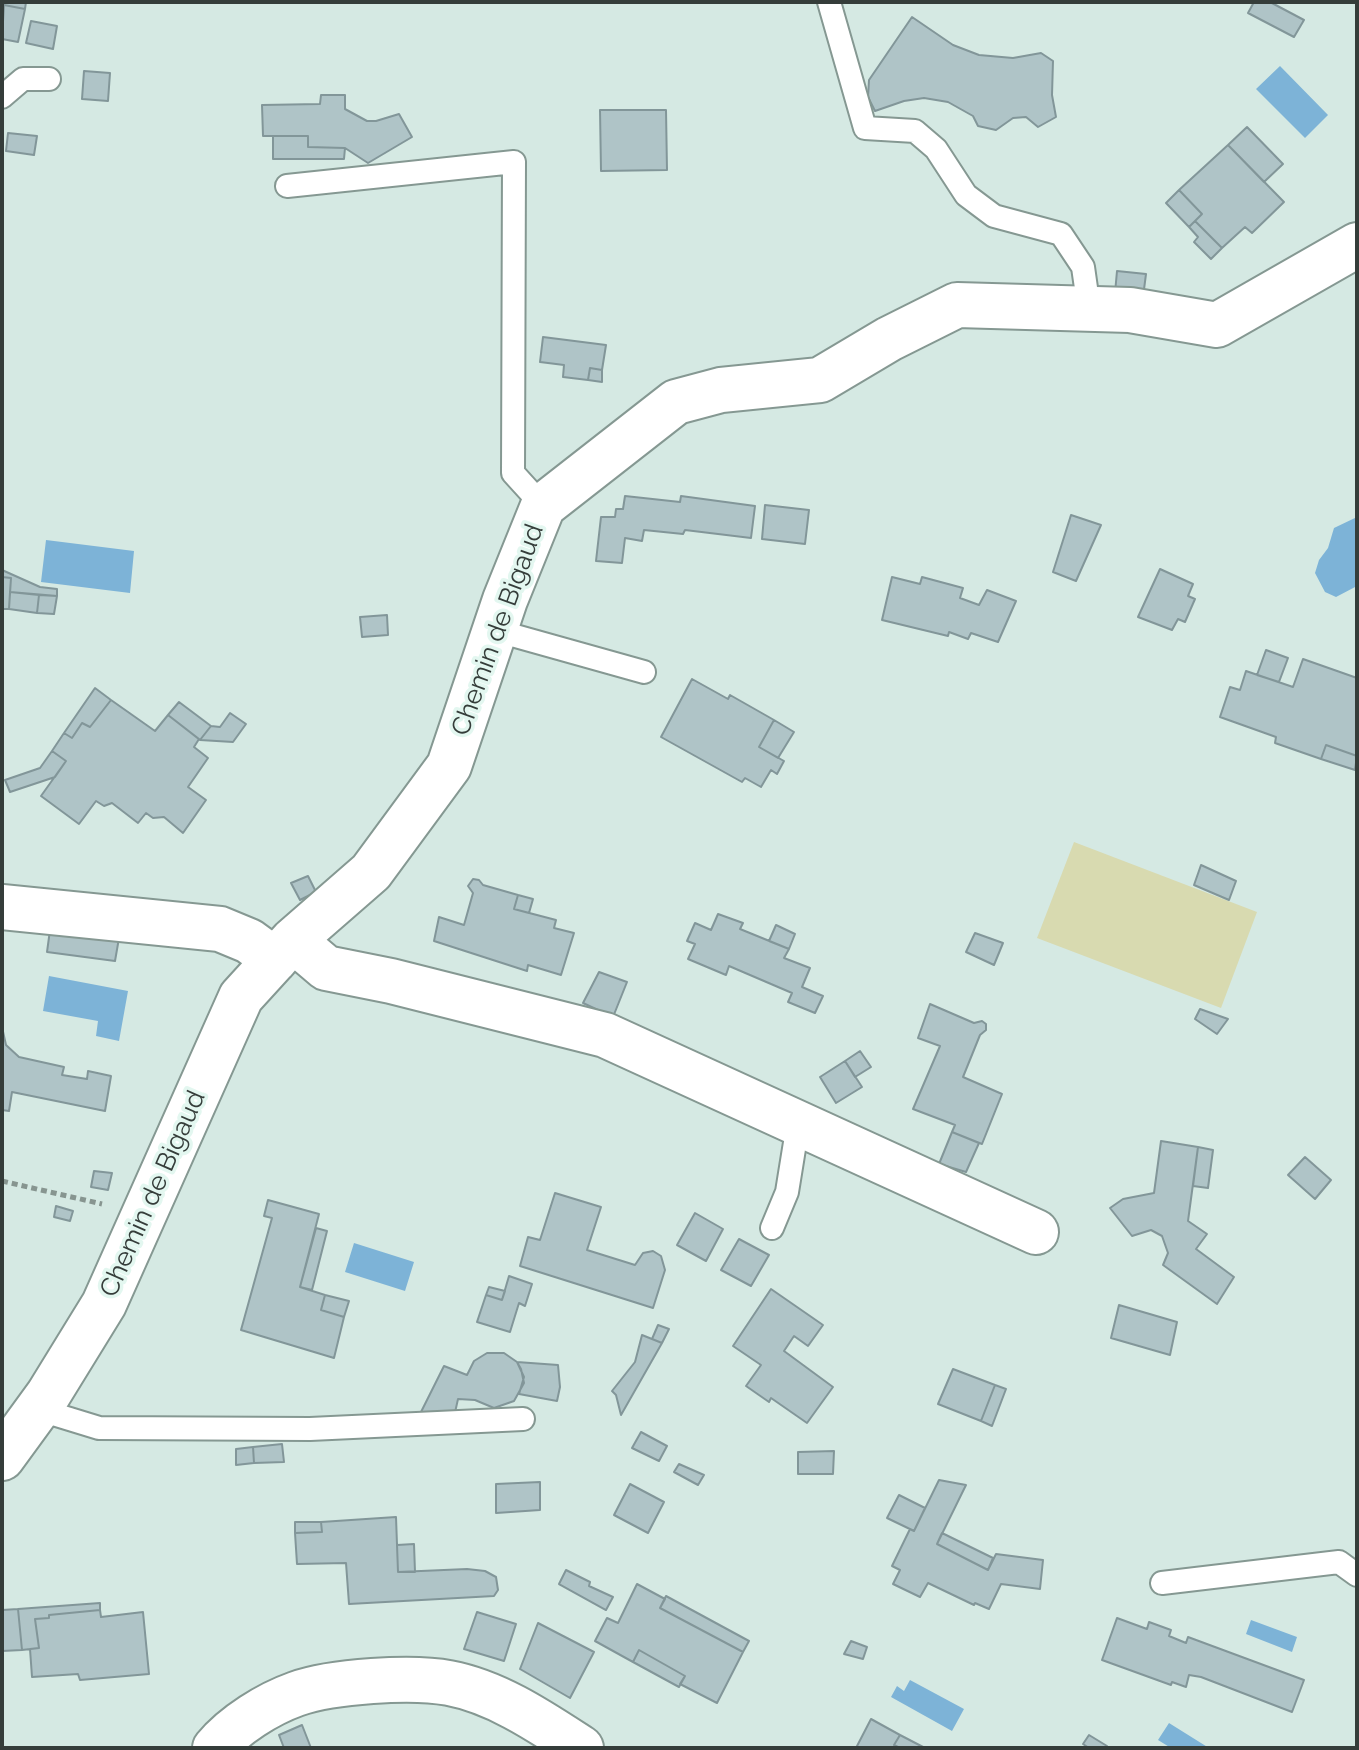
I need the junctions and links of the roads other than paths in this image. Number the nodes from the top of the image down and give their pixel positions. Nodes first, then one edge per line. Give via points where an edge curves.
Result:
1 (829, 2) edge
2 (49, 79) dead end
3 (2, 97) edge
4 (287, 186) dead end
5 (1357, 245) edge
6 (1089, 309) junction
7 (543, 506) junction
8 (494, 630) junction
9 (644, 672) dead end
10 (2, 907) edge
11 (284, 950) junction
12 (798, 1124) junction
13 (772, 1228) dead end
14 (1036, 1232) dead end
15 (37, 1409) junction
16 (523, 1419) dead end
17 (2, 1458) edge
18 (1357, 1575) edge
19 (1162, 1583) dead end
20 (215, 1748) edge
21 (581, 1748) edge

1 - 6 lane via 865,128 915,131 936,149 966,195 994,216 1061,234 1083,267
2 - 3 lane via 23,79
4 - 7 lane via 514,162 513,473
5 - 6 street, Chemin de Bigaud via 1217,325 1130,310
6 - 7 street, Chemin de Bigaud via 957,305 820,380 721,390 676,402
7 - 8 street, Chemin de Bigaud
8 - 9 lane
8 - 11 street, Chemin de Bigaud via 449,766 371,872
10 - 11 street via 220,929
11 - 12 street via 326,968 605,1035
11 - 15 street, Chemin de Bigaud via 241,997 104,1304
12 - 13 lane via 787,1192
12 - 14 street
15 - 16 lane via 99,1428 310,1429
15 - 17 street, Chemin de Bigaud
18 - 19 lane via 1339,1562
20 - 21 street via 258,1713 296,1693 396,1681 449,1683 503,1701

